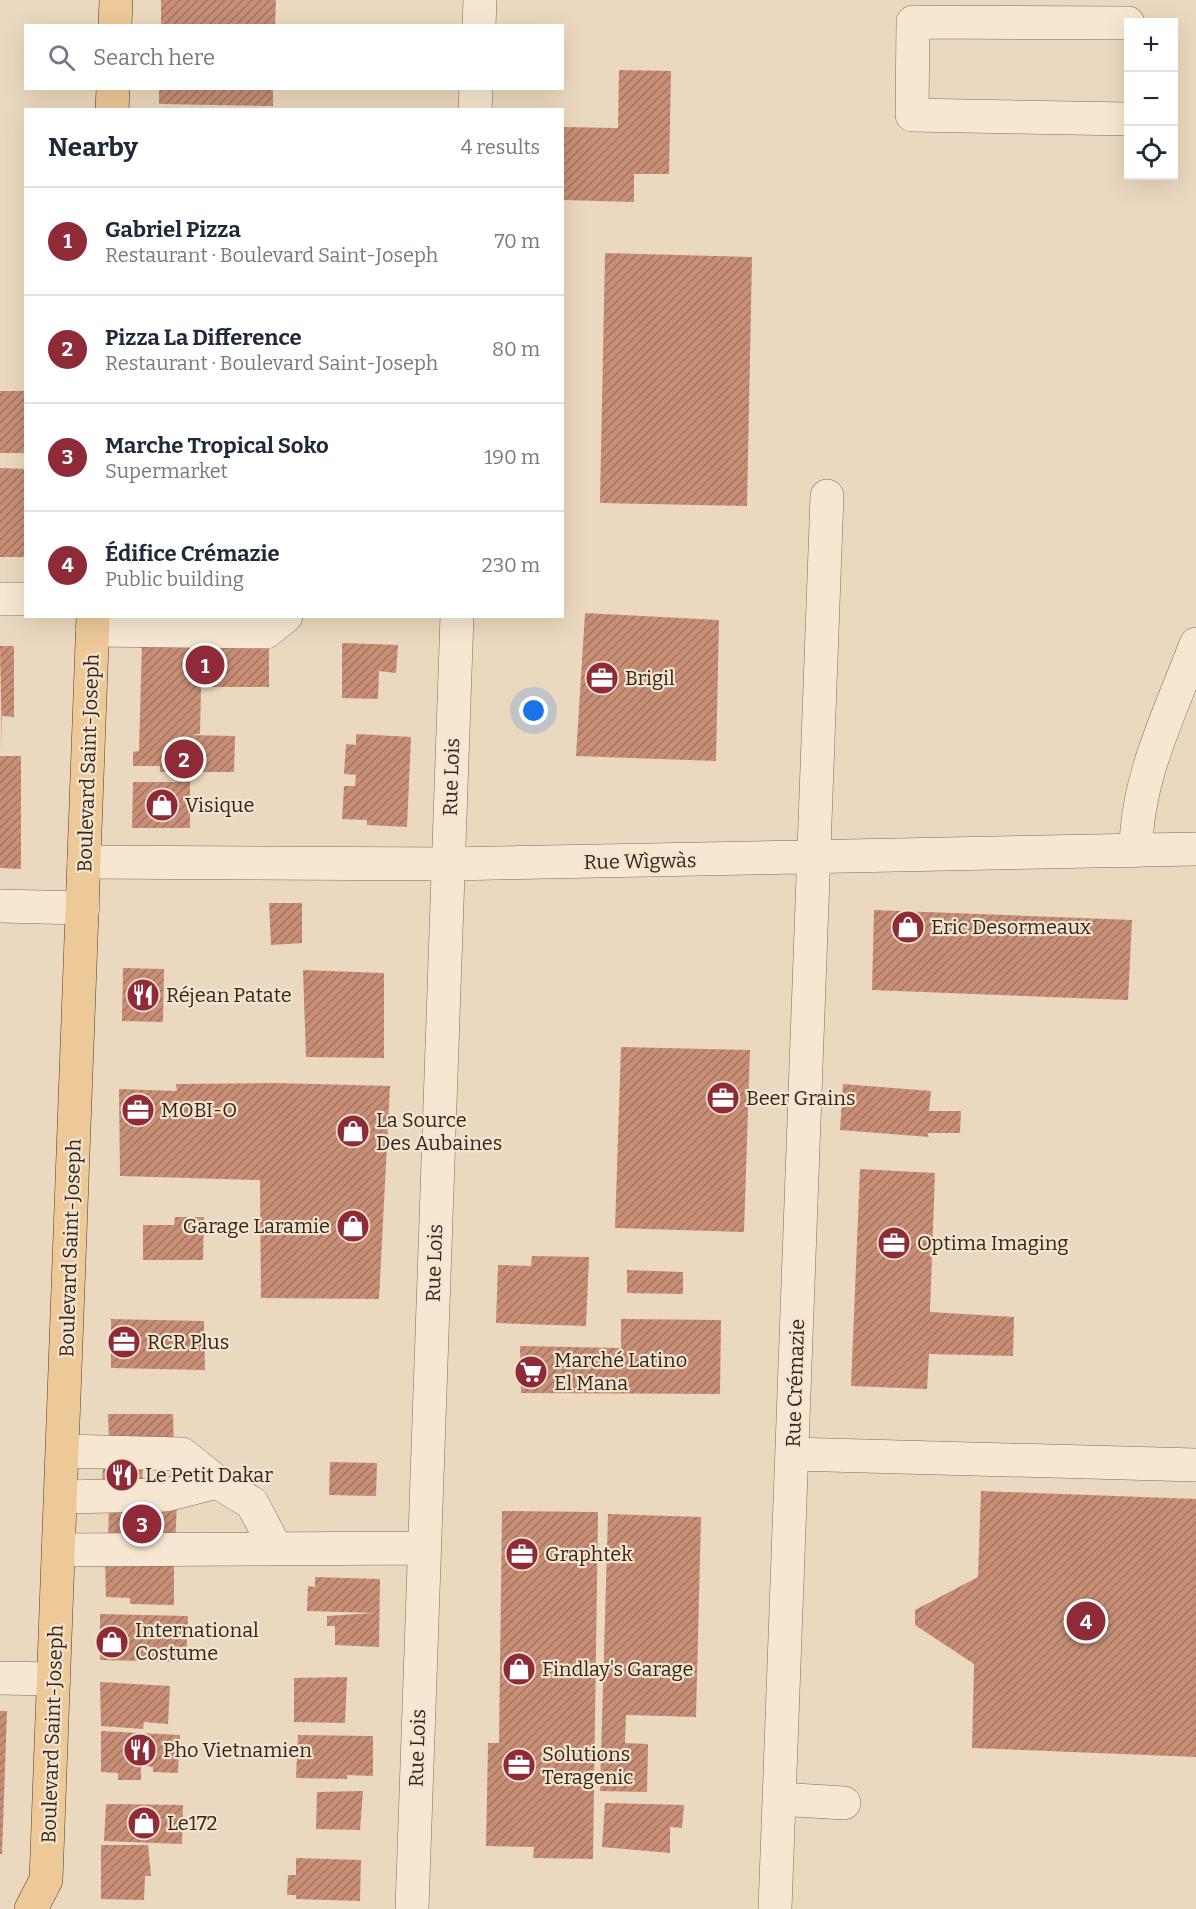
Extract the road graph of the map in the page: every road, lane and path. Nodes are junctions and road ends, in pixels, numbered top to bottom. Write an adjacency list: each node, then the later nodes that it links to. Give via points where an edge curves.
1 (116, 0): 6 (main road)
2 (480, 0): 7 (street)
3 (1136, 0): 4 (street)
4 (1136, 18)
5 (1124, 23): 12 (street, via 913,22 912,115)
6 (116, 24)
7 (479, 24)
8 (113, 90): 10 (main road)
9 (476, 90): 11 (street)
10 (112, 108)
11 (476, 108)
12 (1124, 119)
13 (826, 496): 22 (street, Rue Crémazie)
14 (24, 599): 15 (street)
15 (0, 600)
16 (284, 618): 18 (street, via 266,632)
17 (457, 618): 24 (street, Rue Lois)
18 (93, 623): 23 (main road, Boulevard Saint-Joseph)
19 (1196, 645): 21 (street, via 1158,738 1142,796)
20 (1196, 849): 21 (street, Rue Wìgwàs)
21 (1136, 851): 22 (street, Rue Wìgwàs)
22 (814, 857): 24 (street, Rue Wìgwàs); 28 (street, Rue Crémazie)
23 (84, 862): 24 (street, Rue Wìgwàs); 26 (main road, Boulevard Saint-Joseph)
24 (448, 864): 32 (street, Rue Lois)
25 (0, 906): 26 (street)
26 (83, 908): 27 (main road, Boulevard Saint-Joseph)
27 (63, 1451): 30 (street, via 182,1454); 31 (main road, Boulevard Saint-Joseph)
28 (792, 1454): 29 (street); 37 (street, Rue Crémazie)
29 (1196, 1465)
30 (217, 1482): 31 (street, via 166,1495); 33 (street, via 252,1503)
31 (61, 1497): 34 (main road, Boulevard Saint-Joseph)
32 (424, 1548): 33 (street); 42 (street, Rue Lois)
33 (276, 1549): 34 (street)
34 (59, 1550): 36 (main road, Boulevard Saint-Joseph)
35 (0, 1678): 36 (street)
36 (54, 1679): 39 (main road, Boulevard Saint-Joseph)
37 (779, 1799): 38 (street); 43 (street, Rue Crémazie)
38 (844, 1803)
39 (46, 1880): 40 (main road, Boulevard Saint-Joseph); 41 (main road, Boulevard Saint-Joseph)
40 (31, 1909)
41 (60, 1909)
42 (412, 1909)
43 (775, 1909)

